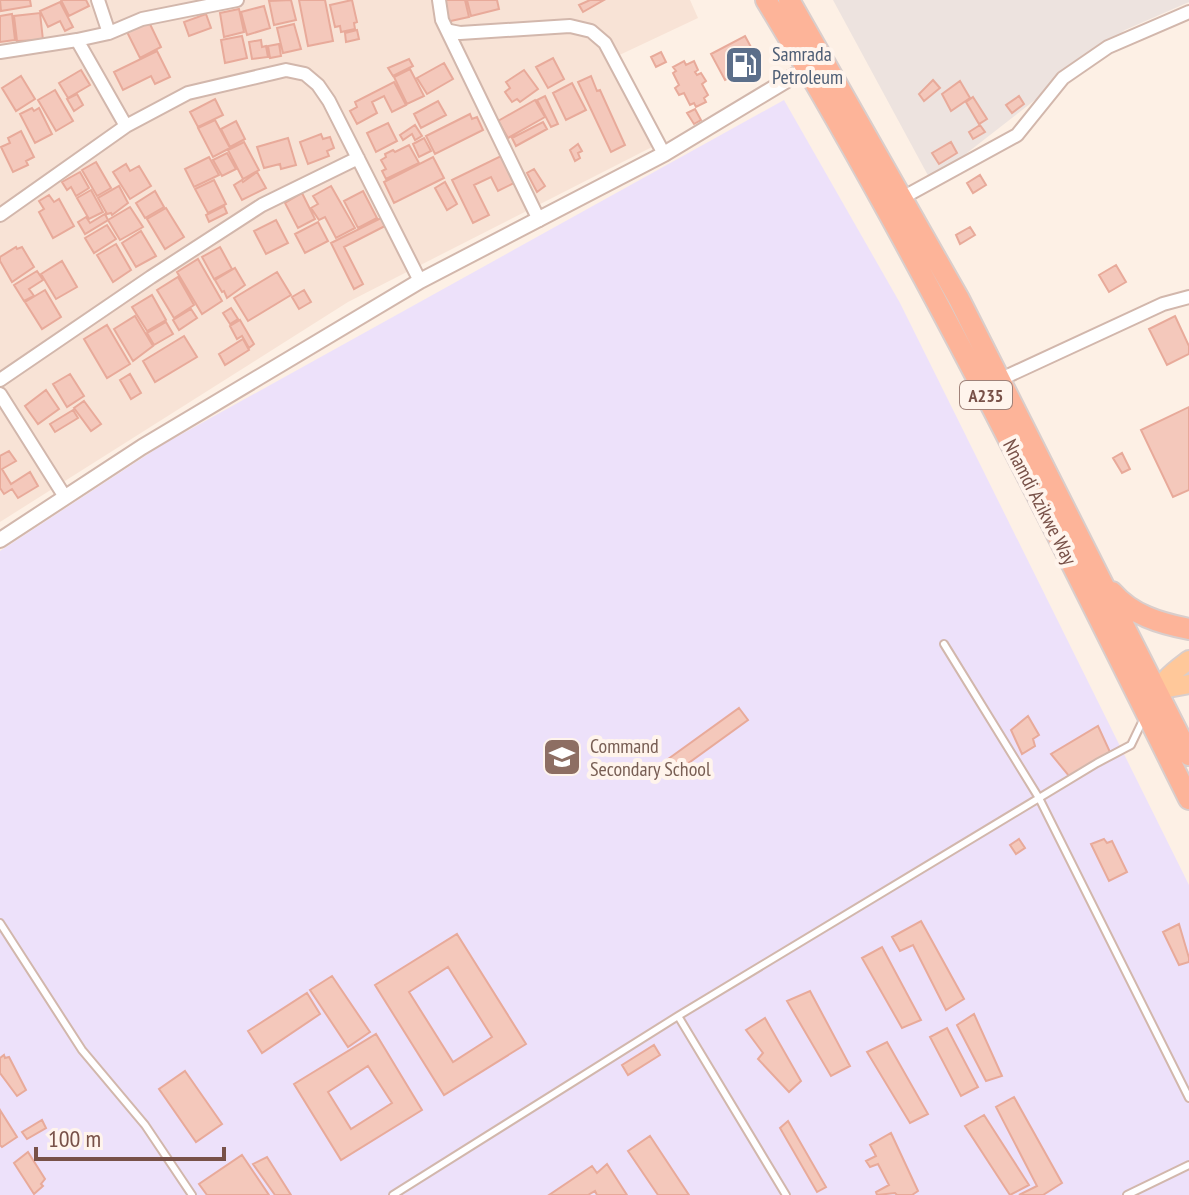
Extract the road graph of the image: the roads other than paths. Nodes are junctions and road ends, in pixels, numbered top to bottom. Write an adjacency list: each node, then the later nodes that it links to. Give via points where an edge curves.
1 (98, 0): 8 (street)
2 (237, 0): 8 (street, via 142,19)
3 (439, 0): 7 (street)
4 (766, 0): 11 (highway, Nnamdi Azikwe Way / A235)
5 (789, 0): 15 (highway, Nnamdi Azikwe Way / A235)
6 (1189, 12): 15 (street, via 1108,47 1063,78 1017,135)
7 (450, 31): 13 (street, via 570,26 591,31 605,43); 17 (street)
8 (109, 33): 9 (street)
9 (77, 40): 10 (street); 12 (street)
10 (0, 52)
11 (807, 68): 13 (street); 29 (highway, Nnamdi Azikwe Way / A235, via 954,330)
12 (126, 126): 14 (street, via 188,93 286,70 305,74 318,85); 16 (street)
13 (664, 154): 17 (street)
14 (358, 158): 18 (street); 21 (street, via 262,205)
15 (902, 198): 20 (highway, Nnamdi Azikwe Way / A235)
16 (0, 215)
17 (539, 220): 18 (street)
18 (420, 281): 23 (street)
19 (1189, 297): 20 (street)
20 (1001, 379): 25 (highway, Nnamdi Azikwe Way / A235)
21 (0, 380)
22 (0, 394): 23 (street)
23 (65, 497): 24 (street)
24 (0, 540)
25 (1094, 567): 26 (highway, via 1134,611); 31 (highway, Nnamdi Azikwe Way / A235)
26 (1189, 629)
27 (944, 644): 35 (lane)
28 (1189, 660): 31 (main road)
29 (1122, 665): 31 (main road); 32 (highway, Nnamdi Azikwe Way / A235)
30 (1189, 684): 31 (main road)
31 (1157, 690): 33 (highway, Nnamdi Azikwe Way / A235); 34 (main road, via 1157,724)
32 (1146, 713): 34 (highway, Nnamdi Azikwe Way / A235); 35 (lane, via 1131,745)
33 (1189, 755)
34 (1168, 757): 36 (highway, Nnamdi Azikwe Way / A235)
35 (1039, 798): 38 (lane); 39 (lane)
36 (1189, 799)
37 (0, 923): 41 (lane, via 82,1050 145,1125)
38 (678, 1016): 42 (lane); 43 (lane)
39 (1189, 1098)
40 (1189, 1165): 44 (lane)
41 (192, 1195)
42 (393, 1195)
43 (786, 1195)
44 (1127, 1195)

